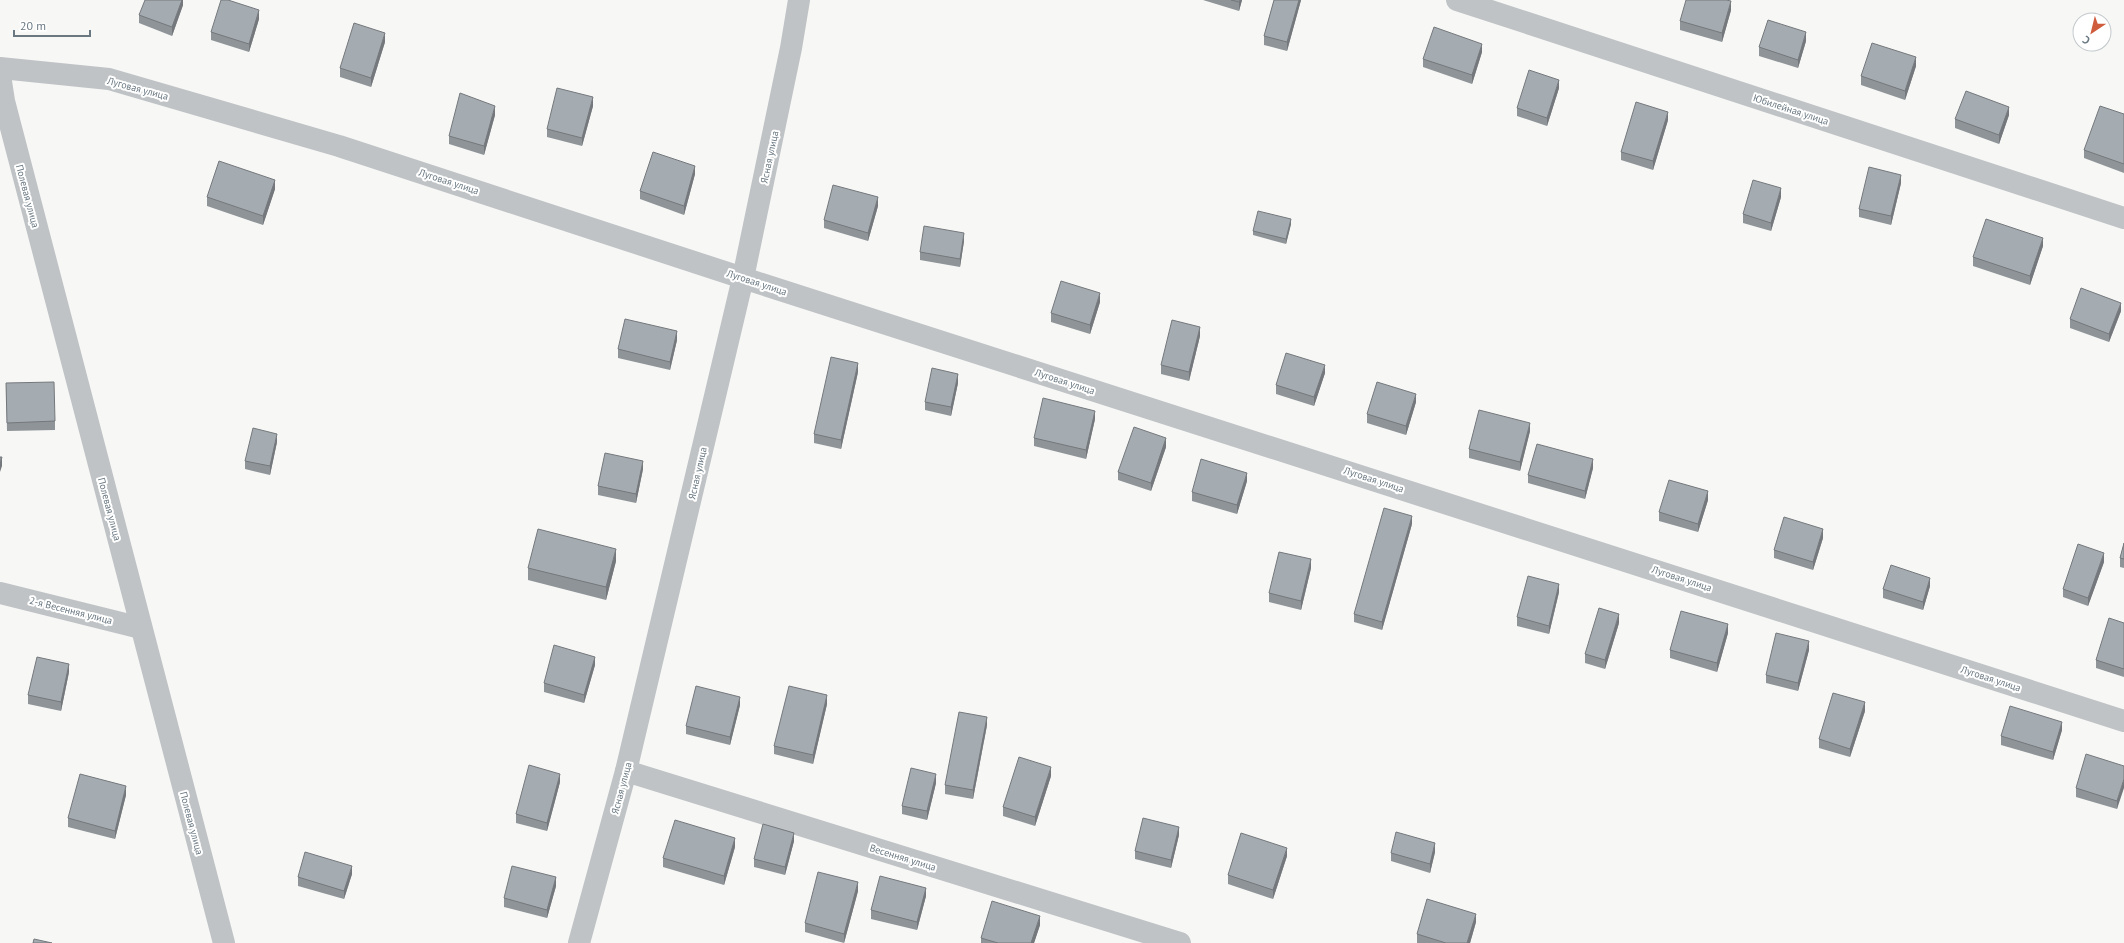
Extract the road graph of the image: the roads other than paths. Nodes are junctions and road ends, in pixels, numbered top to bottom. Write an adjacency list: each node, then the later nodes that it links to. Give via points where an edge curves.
1 (799, 0): 7 (street, Ясная улица, via 792,48)
2 (1458, 0): 6 (street, Юбилейная улица)
3 (0, 68): 7 (street, Луговая улица, via 109,79 339,146)
4 (0, 75): 5 (street, Полевая улица)
5 (2, 102): 9 (street, Полевая улица)
6 (2124, 218)
7 (743, 278): 10 (street, Луговая улица); 11 (street, Ясная улица)
8 (0, 593): 9 (street, 2-я Весенняя улица)
9 (141, 628): 12 (street, Полевая улица)
10 (2124, 721)
11 (626, 771): 13 (street, Ясная улица); 14 (street, Весенняя улица)
12 (224, 943)
13 (579, 943)
14 (1180, 943)

